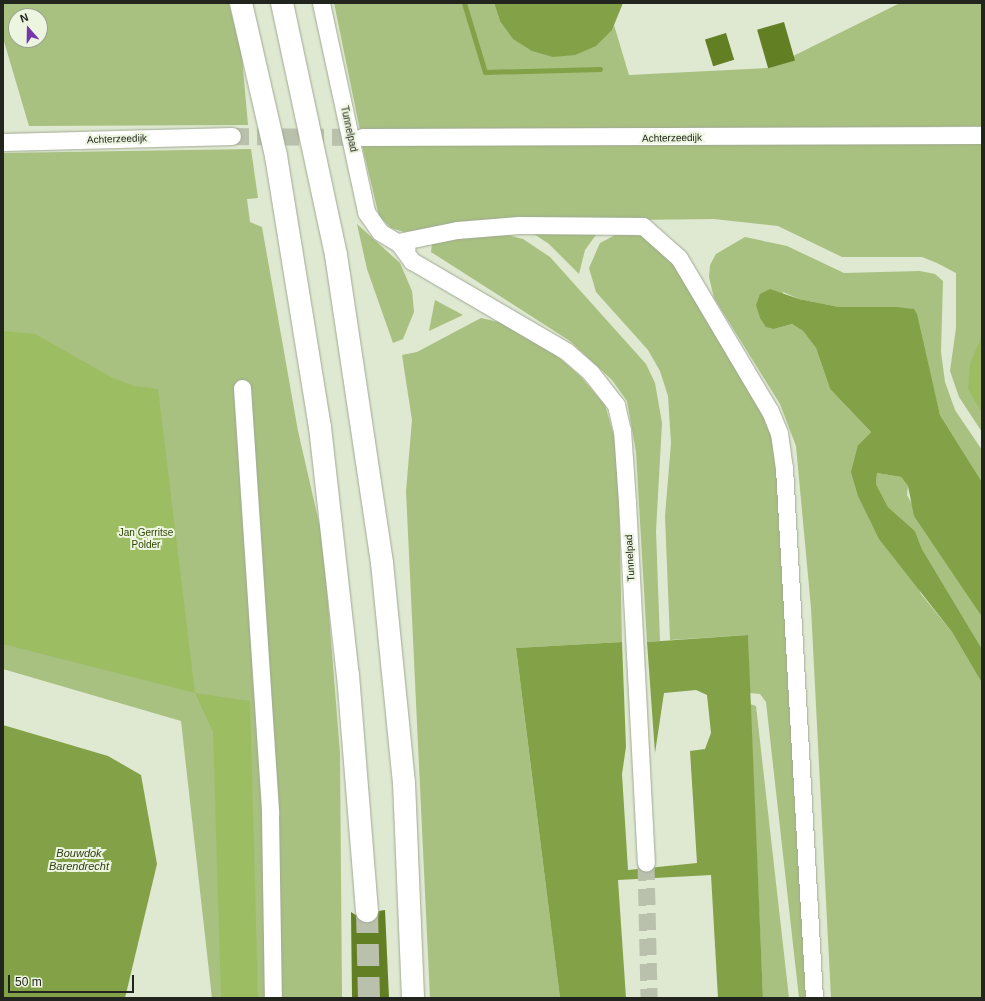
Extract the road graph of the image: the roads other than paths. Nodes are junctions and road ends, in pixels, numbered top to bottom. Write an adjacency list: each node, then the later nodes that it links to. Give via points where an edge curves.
1 (241, 3): 11 (highway, via 276,156 320,427 348,668)
2 (282, 3): 13 (highway, via 338,262 382,563 404,782)
3 (321, 3): 8 (street, Tunnelpad, via 366,212 380,232)
4 (982, 135): 6 (street, Achterzeedijk)
5 (232, 136): 7 (street, Achterzeedijk)
6 (362, 137)
7 (3, 142)
8 (398, 242): 10 (street, Tunnelpad, via 412,261 500,311 578,360 610,396 620,417); 14 (street, via 488,228 643,226 679,258 770,411 779,433)
9 (242, 388): 12 (street, via 270,814)
10 (646, 863)
11 (367, 911)
12 (273, 998)
13 (413, 998)
14 (814, 998)

